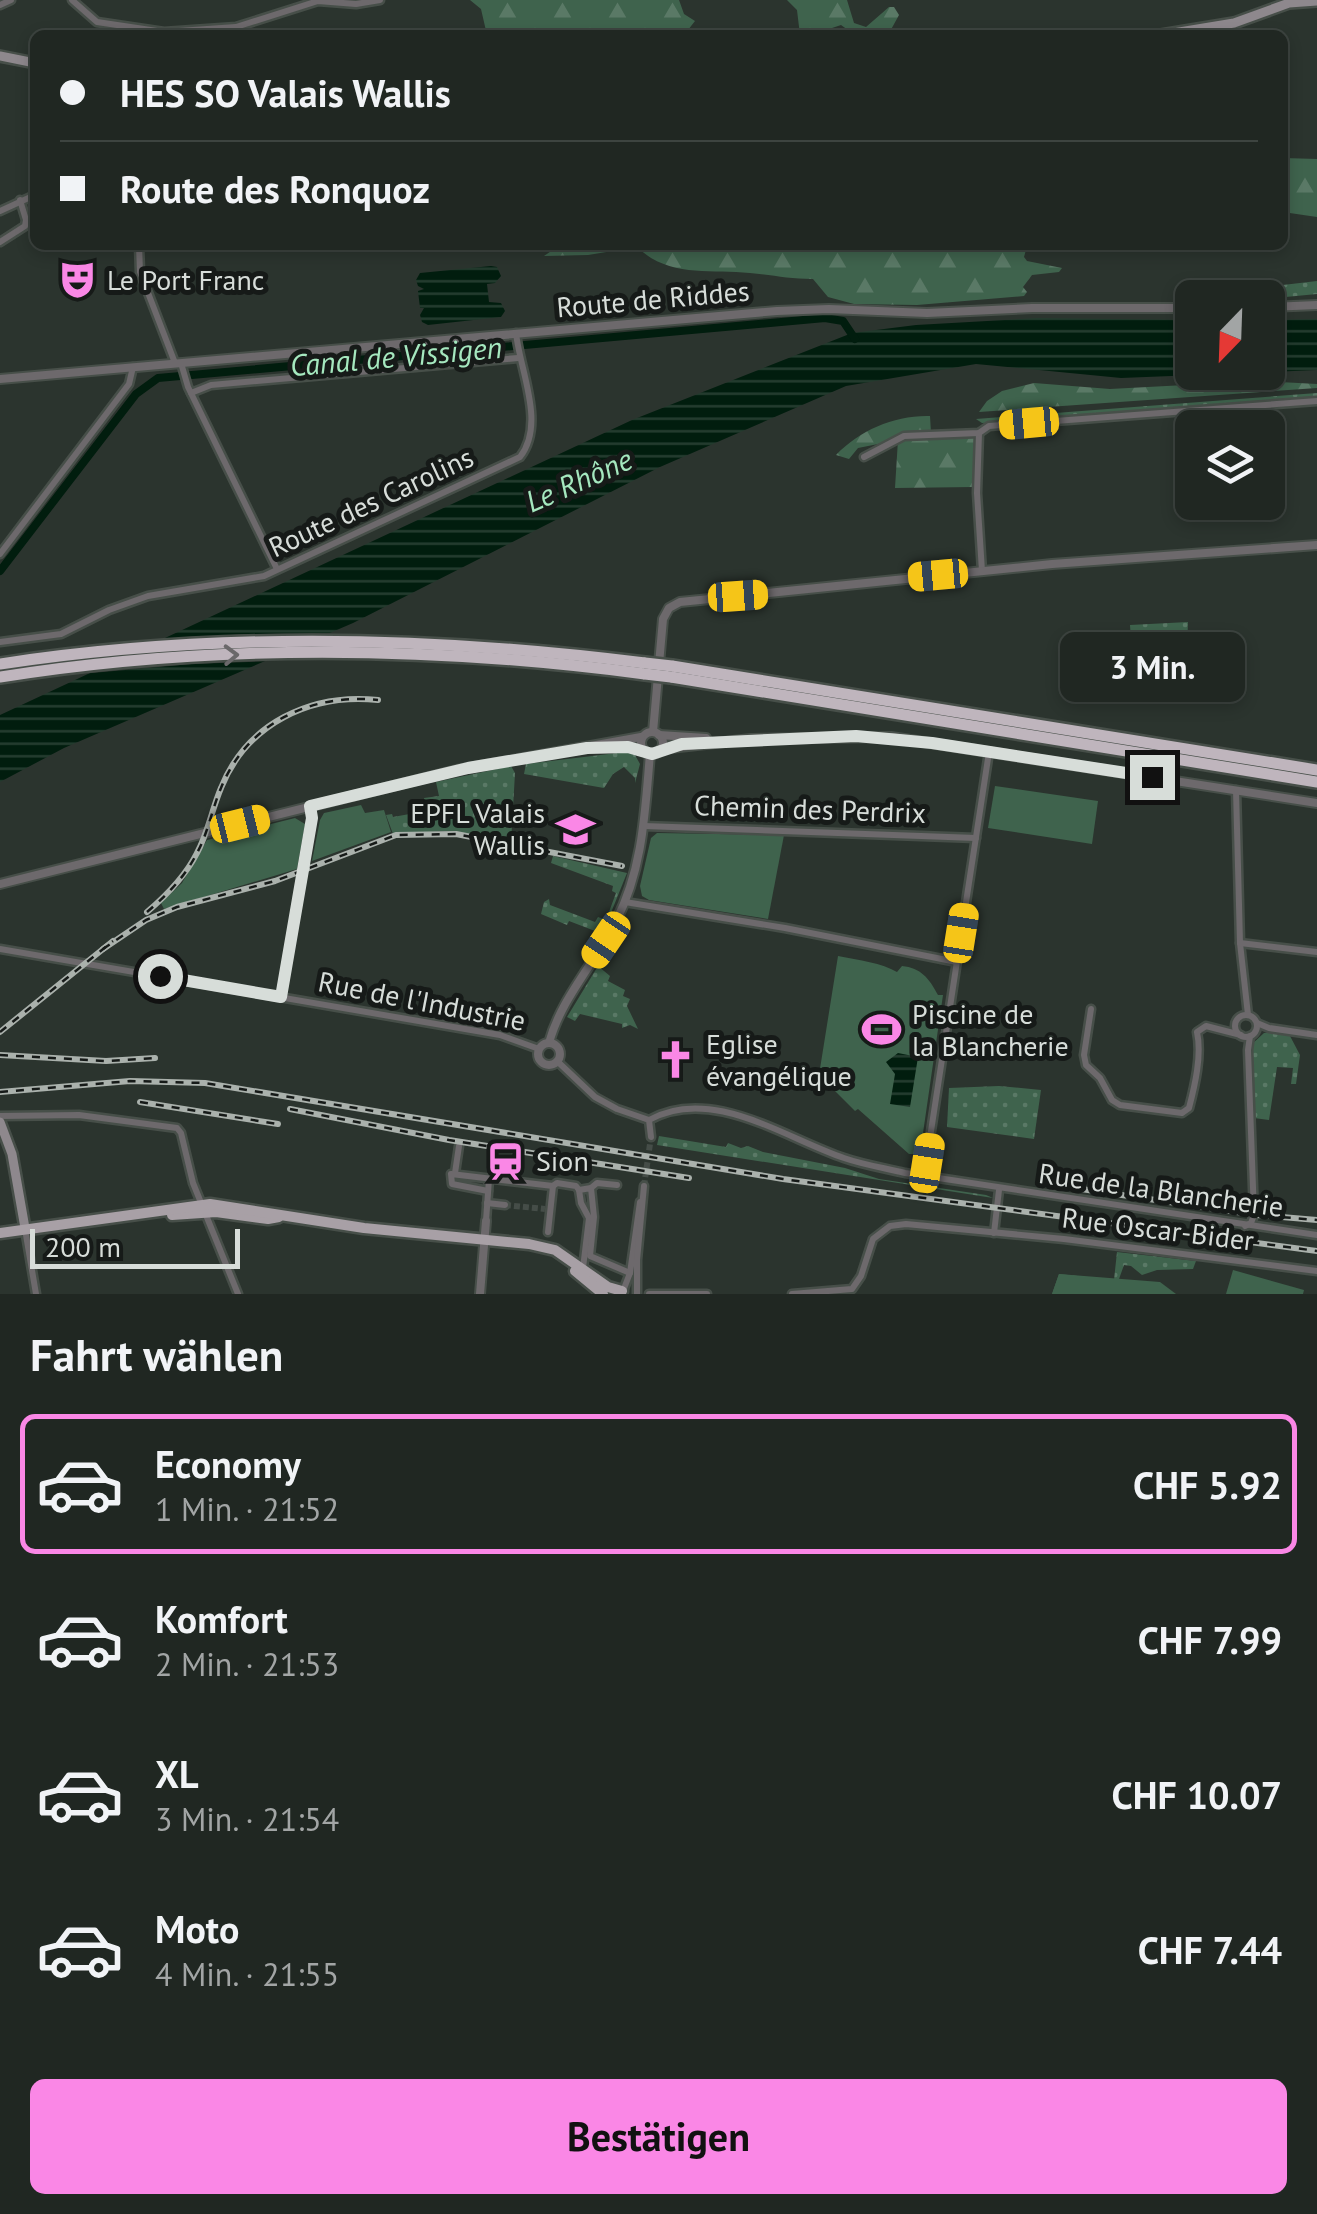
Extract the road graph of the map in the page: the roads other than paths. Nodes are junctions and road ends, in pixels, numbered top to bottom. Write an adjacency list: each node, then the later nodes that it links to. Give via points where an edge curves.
1 (11, 0): 5 (street)
2 (72, 0): 6 (street, via 97,22)
3 (380, 0): 7 (street, via 318,1 236,27)
4 (1317, 1): 8 (main road)
5 (0, 6)
6 (146, 30)
7 (189, 30)
8 (1192, 30)
9 (0, 56): 10 (main road)
10 (30, 62)
11 (30, 197): 12 (street)
12 (20, 200): 13 (street); 14 (street, via 25,226)
13 (0, 211)
14 (0, 242)
15 (139, 250): 21 (street, via 140,272)
16 (1317, 306): 17 (street)
17 (1285, 307)
18 (1175, 308): 19 (street, Route de Riddes, via 802,309)
19 (516, 333): 20 (street, Route des Carolins); 21 (street, Route de Riddes)
20 (518, 358): 24 (street, via 211,384); 30 (street, Route des Carolins, via 532,422 520,457)
21 (180, 365): 22 (street, Route de Riddes); 24 (street)
22 (133, 367): 23 (street, Route de Riddes); 29 (street, via 129,384)
23 (0, 379)
24 (191, 393): 30 (street)
25 (1317, 401): 26 (street, via 989,426)
26 (979, 433): 27 (street, via 904,436); 31 (street)
27 (864, 458)
28 (1317, 544): 31 (street)
29 (0, 554)
30 (277, 569): 32 (street, Route des Carolins, via 148,596 61,634)
31 (982, 571): 37 (street, via 673,605 662,625)
32 (0, 642)
33 (0, 664): 34 (highway, via 212,642 396,641 521,649)
34 (645, 668): 35 (highway, bridge); 36 (highway, one-way to 34, via 202,656 386,653)
35 (672, 672): 44 (highway); 45 (highway)
36 (0, 678)
37 (656, 733): 38 (street); 39 (street); 41 (street)
38 (642, 738): 40 (street); 42 (street)
39 (750, 739): 41 (street); 43 (street, via 865,736)
40 (590, 748): 42 (street); 48 (street, via 468,768)
41 (661, 749): 42 (street)
42 (647, 752): 49 (street)
43 (989, 752): 46 (street); 50 (street)
44 (1317, 768)
45 (1317, 784)
46 (1236, 790): 47 (street); 53 (street)
47 (1317, 803)
48 (310, 806): 51 (street); 57 (street)
49 (644, 826): 50 (street, Chemin des Perdrix); 52 (street)
50 (976, 838): 56 (street)
51 (0, 884)
52 (626, 902): 56 (street); 66 (street)
53 (1240, 942): 55 (street); 59 (street)
54 (0, 949): 57 (street, Rue de l'Industrie)
55 (1317, 952)
56 (957, 962): 74 (street)
57 (281, 997): 67 (street, Rue de l'Industrie, via 500,1035)
58 (1090, 1009): 63 (street, via 1086,1065 1120,1105 1164,1112 1189,1108 1197,1032)
59 (1245, 1016): 60 (street); 61 (street)
60 (1257, 1022): 62 (street); 65 (street)
61 (1236, 1027): 63 (street); 65 (street)
62 (1269, 1028): 64 (street); 65 (street)
63 (1218, 1029): 65 (street)
64 (1317, 1034)
65 (1248, 1035): 86 (street, via 1254,1215)
66 (548, 1043): 67 (street); 68 (street, via 558,1048)
67 (539, 1049): 68 (street, via 542,1062)
68 (557, 1061): 69 (street, via 600,1100)
69 (647, 1118): 71 (street); 74 (street, Rue de la Blancherie, via 724,1110 843,1158)
70 (0, 1120): 84 (street, via 93,1116 181,1132); 87 (main road)
71 (651, 1137)
72 (459, 1146): 73 (street)
73 (450, 1176): 75 (street); 81 (street, via 452,1184)
74 (924, 1177): 80 (street, Rue de la Blancherie)
75 (489, 1178): 77 (street); 81 (street)
76 (617, 1185): 78 (street)
77 (553, 1186): 79 (street); 88 (street)
78 (591, 1188): 79 (street); 94 (street)
79 (579, 1190): 95 (street, via 589,1218)
80 (1000, 1190): 86 (street, Rue de la Blancherie); 90 (street, Rue de la Blancherie)
81 (488, 1191): 82 (street)
82 (488, 1202): 83 (street); 85 (street)
83 (505, 1205)
84 (204, 1208): 87 (main road); 92 (main road); 101 (street)
85 (486, 1220): 92 (street)
86 (1244, 1226): 91 (street, Rue de la Blancherie)
87 (25, 1228): 89 (main road); 100 (street)
88 (548, 1232)
89 (0, 1233)
90 (994, 1233): 96 (street, Rue Oscar-Bider); 99 (street, Rue Oscar-Bider, via 893,1225 873,1239 855,1287)
91 (1317, 1236)
92 (485, 1238): 93 (main road); 102 (street)
93 (541, 1248): 95 (main road); 103 (main road)
94 (591, 1257): 95 (street); 97 (street)
95 (583, 1266): 98 (main road)
96 (1317, 1271)
97 (630, 1273): 98 (street); 98 (street, via 644,1186)
98 (627, 1293)
99 (811, 1293): 106 (street)
100 (36, 1294)
101 (238, 1294)
102 (480, 1294)
103 (602, 1294)
104 (649, 1294): 105 (street)
105 (707, 1294)
106 (792, 1294)

